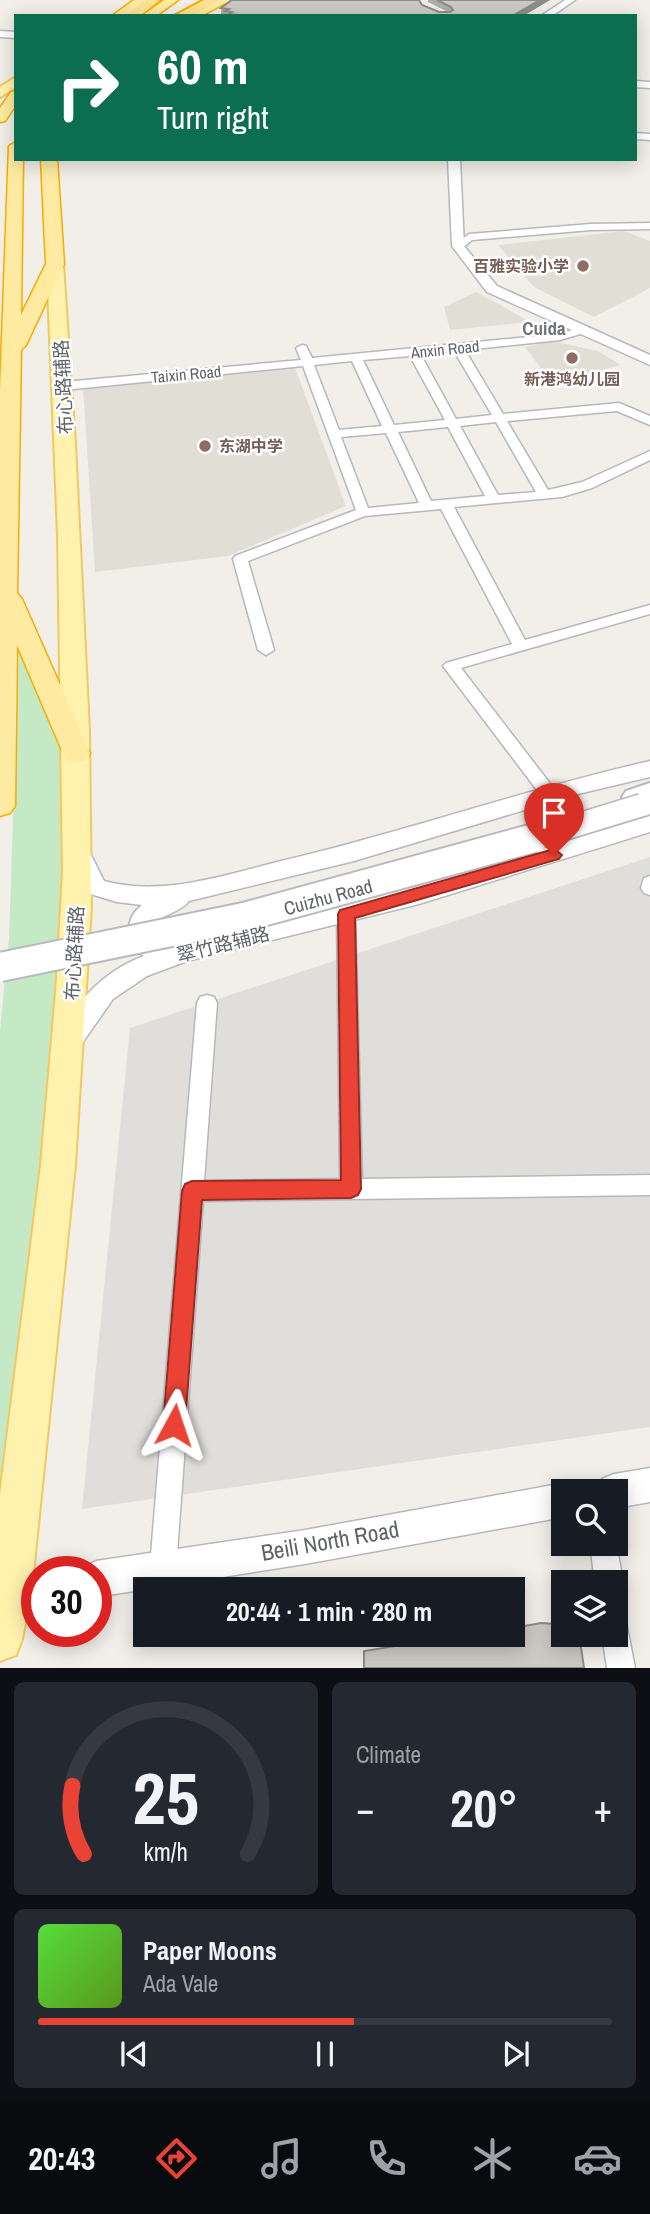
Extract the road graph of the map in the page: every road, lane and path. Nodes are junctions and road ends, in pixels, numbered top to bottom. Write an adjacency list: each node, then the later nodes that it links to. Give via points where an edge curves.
1 (142, 0): 9 (highway)
2 (154, 0): 10 (highway)
3 (172, 0): 11 (highway)
4 (189, 0): 12 (highway)
5 (203, 0): 13 (highway)
6 (214, 0): 14 (highway)
7 (225, 0): 15 (highway)
8 (571, 0): 16 (street)
9 (121, 14)
10 (134, 14)
11 (151, 14)
12 (169, 14)
13 (182, 14)
14 (183, 14)
15 (195, 14)
16 (547, 14)
17 (14, 99): 19 (highway)
18 (14, 108): 20 (highway)
19 (0, 118)
20 (0, 126)
21 (16, 161): 25 (highway)
22 (25, 161): 25 (highway)
23 (49, 161): 28 (highway)
24 (454, 161): 27 (street)
25 (15, 181): 33 (highway)
26 (650, 226): 27 (street, via 469,237)
27 (458, 246): 29 (street, via 492,289)
28 (55, 264): 33 (highway); 37 (main road, 布心路辅路)
29 (583, 330): 31 (street, Anxin Road, via 549,339); 35 (street)
30 (302, 348): 36 (street)
31 (458, 348): 32 (street, Anxin Road); 38 (street)
32 (414, 352): 34 (street, Anxin Road); 40 (street)
33 (11, 355): 49 (highway)
34 (356, 358): 36 (street, Anxin Road); 41 (street)
35 (650, 361)
36 (307, 363): 37 (street, Taixin Road); 42 (street)
37 (64, 386): 53 (main road, 布心路辅路)
38 (499, 418): 39 (street, via 619,407); 40 (street); 44 (street)
39 (650, 421)
40 (452, 422): 41 (street); 45 (street)
41 (390, 428): 42 (street); 47 (street)
42 (334, 434): 48 (street)
43 (650, 455): 44 (street, via 587,485)
44 (544, 496): 45 (street)
45 (494, 500): 46 (street)
46 (446, 505): 47 (street); 51 (street)
47 (427, 506): 48 (street)
48 (363, 512): 52 (street, via 240,559)
49 (6, 588): 53 (highway); 57 (highway)
50 (650, 609): 51 (street)
51 (520, 645): 55 (street, via 451,666)
52 (266, 650)
53 (76, 753): 58 (main road, 布心路辅路)
54 (650, 769): 55 (street)
55 (549, 794): 59 (street, via 363,851)
56 (645, 804): 60 (street, 翠竹路辅路, via 456,884); 62 (main road, Cuizhu Road, bridge, via 215,914); 63 (main road, Cuizhu Road, bridge, via 308,902 160,937)
57 (0, 806)
58 (78, 850): 59 (street, via 95,887 116,895); 65 (main road, 布心路辅路)
59 (200, 889): 61 (street, via 154,909 139,923 140,937 149,948 164,954)
60 (346, 914): 61 (street, 翠竹路辅路); 67 (street)
61 (184, 952): 65 (street, 翠竹路辅路, via 129,972 108,987)
62 (0, 954)
63 (0, 967)
64 (206, 1003): 68 (street)
65 (69, 1041): 72 (main road, 布心路辅路)
66 (650, 1185): 67 (street)
67 (351, 1189): 68 (street)
68 (192, 1191): 73 (street)
69 (650, 1485): 70 (street)
70 (628, 1489)
71 (551, 1502): 73 (street, Beili North Road, via 305,1547)
72 (26, 1556)
73 (163, 1567): 74 (street, Beili North Road)
74 (112, 1575)
75 (21, 1595): 76 (main road, 布心路辅路)
76 (0, 1639)
77 (618, 1647): 78 (street)
78 (621, 1668)

